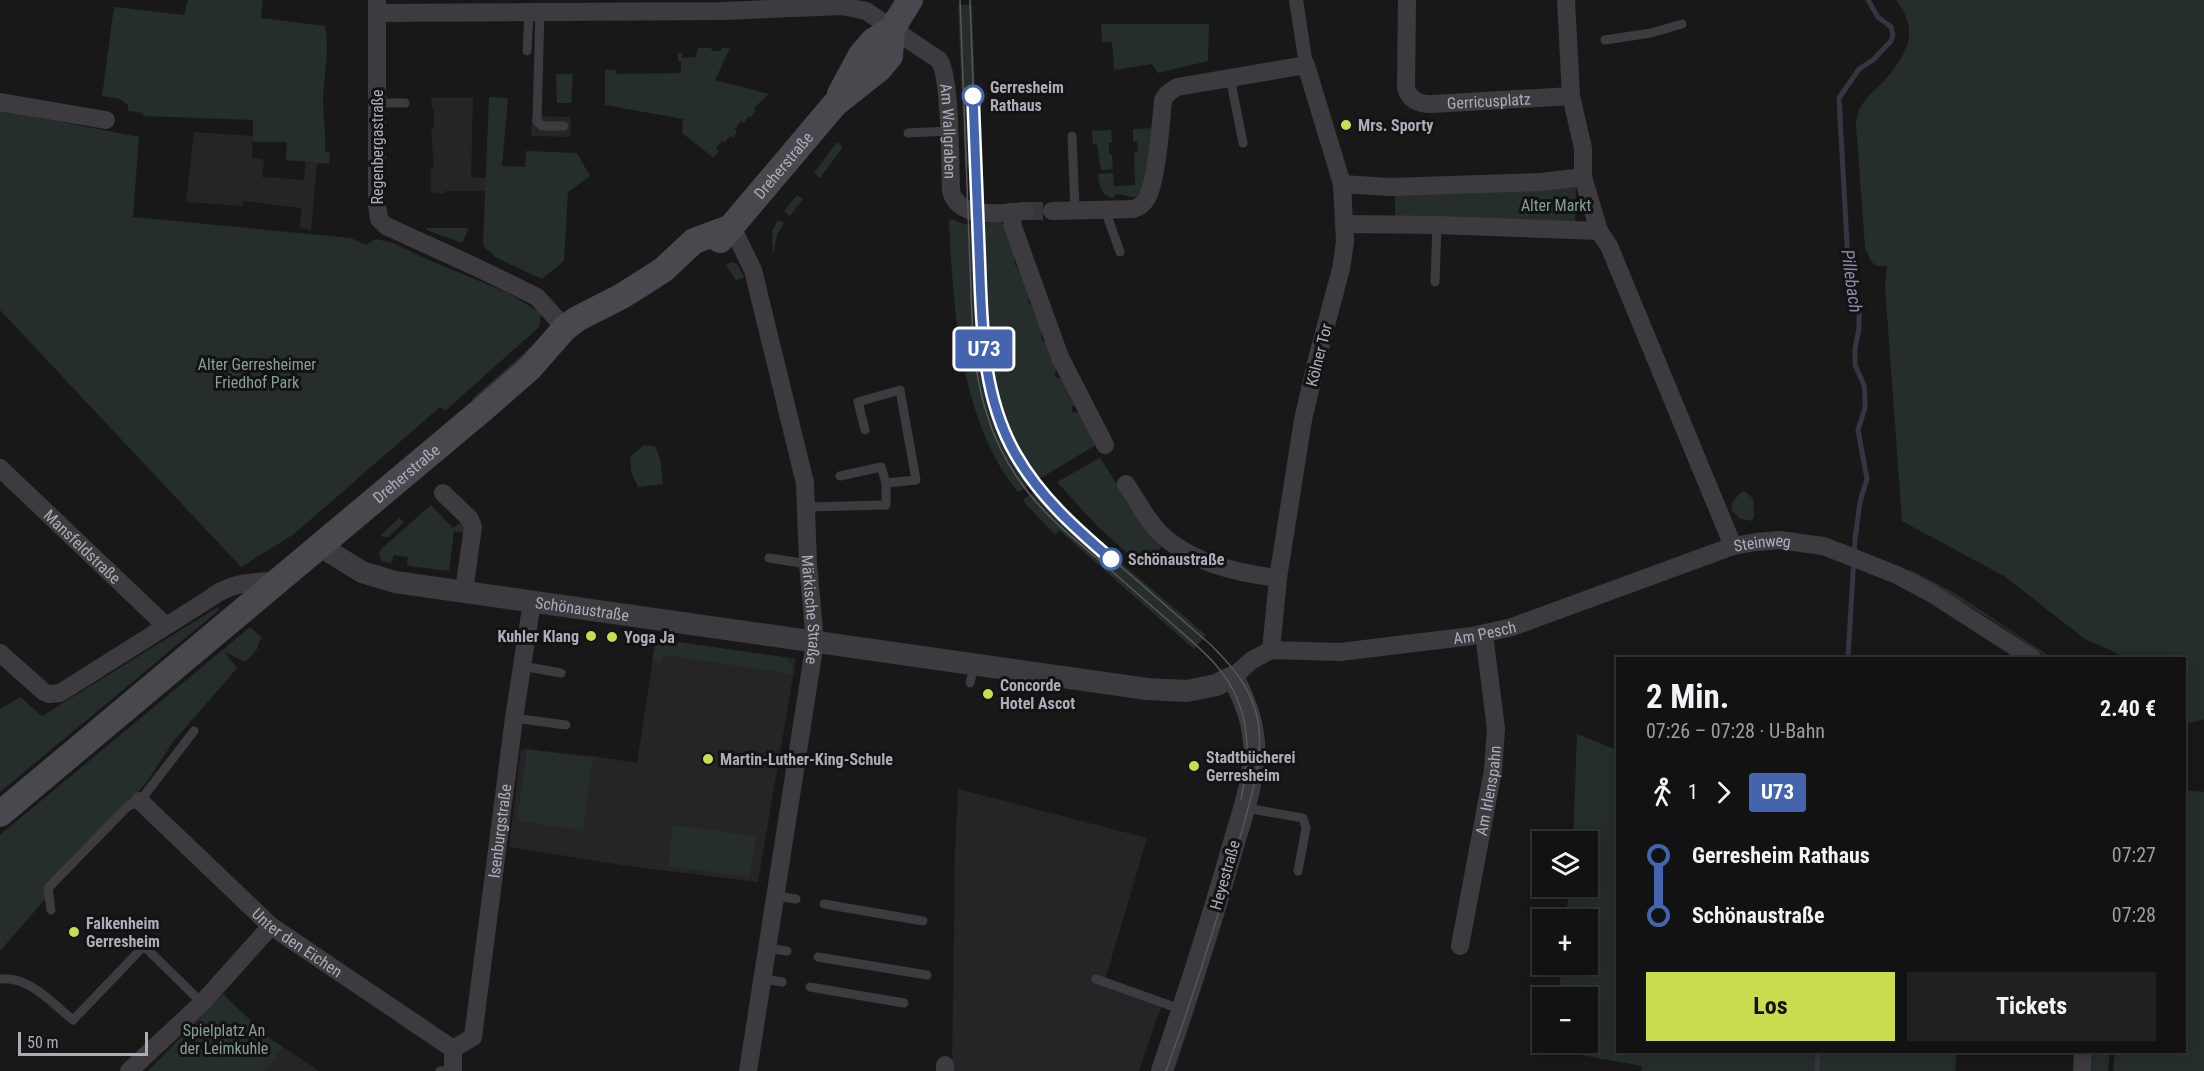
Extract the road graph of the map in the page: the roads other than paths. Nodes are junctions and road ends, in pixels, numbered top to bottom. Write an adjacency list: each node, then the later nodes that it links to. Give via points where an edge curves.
1 (910, 0): 8 (main road, Dreherstraße)
2 (1296, 0): 11 (street, Kölner Tor)
3 (1407, 0): 13 (street, Gerricusplatz, via 1406,83 1411,98 1432,104)
4 (1566, 0): 13 (street, via 1575,41)
5 (377, 6): 6 (street, Am Wallgraben); 15 (street, Regenbergastraße)
6 (534, 12): 8 (street, Am Wallgraben, via 842,6 866,11); 10 (lane); 18 (lane, via 537,121 542,126)
7 (1682, 24): 9 (lane)
8 (892, 29): 19 (street, Am Wallgraben, via 943,65); 30 (main road, Dreherstraße, via 873,41 861,55 835,104)
9 (1605, 40)
10 (527, 51)
11 (1306, 65): 12 (street); 24 (street, Kölner Tor)
12 (1230, 77): 22 (lane); 26 (street, via 1177,87 1167,94 1146,201 1133,210)
13 (1571, 96): 23 (street, via 1583,148)
14 (0, 102): 17 (street)
15 (377, 103): 16 (lane); 35 (street, Regenbergastraße, via 378,212 383,224 537,297)
16 (405, 104)
17 (106, 120)
18 (564, 126)
19 (949, 131): 20 (lane); 38 (street, Am Wallgraben, via 951,191 957,202 977,212 1018,212 1014,227 1060,357)
20 (908, 133)
21 (1072, 136): 25 (lane)
22 (1243, 143)
23 (1583, 177): 24 (street, via 1390,187); 31 (street)
24 (1342, 184): 28 (street, Kölner Tor)
25 (1075, 210): 26 (street); 27 (street)
26 (1105, 210): 32 (lane)
27 (1052, 211)
28 (1345, 224): 29 (street); 49 (street, Kölner Tor, via 1341,269 1303,420)
29 (1437, 225): 31 (street); 33 (lane)
30 (732, 227): 34 (main road, Dreherstraße, via 694,241 663,270); 44 (street, Märkische Straße, via 753,270 805,483)
31 (1599, 231): 46 (street, Steinweg, via 1609,246)
32 (1120, 252)
33 (1435, 282)
34 (622, 296): 35 (main road, Dreherstraße); 36 (main road, Dreherstraße, via 584,332)
35 (565, 328): 36 (main road, Dreherstraße)
36 (530, 368): 45 (main road, Dreherstraße)
37 (865, 430): 41 (lane, via 858,402 900,390 916,480)
38 (1105, 445)
39 (0, 468): 55 (street, Mansfeldstraße)
40 (840, 476): 41 (lane, via 881,467)
41 (886, 483): 44 (lane, via 886,505)
42 (1126, 484): 49 (street, via 1160,533 1179,548 1199,560)
43 (443, 493): 51 (street, via 470,519 473,527)
44 (807, 507): 48 (street, Märkische Straße)
45 (321, 546): 50 (main road, Dreherstraße); 51 (street, Schönaustraße, via 375,577)
46 (1733, 546): 56 (street, Am Pesch, via 1567,609); 60 (street, Steinweg, via 1779,540 1823,546 1931,593)
47 (770, 558): 48 (lane)
48 (808, 564): 57 (street, Märkische Straße)
49 (1278, 578): 58 (street, Kölner Tor)
50 (280, 580): 52 (street, via 236,584); 54 (main road, Dreherstraße)
51 (464, 591): 53 (street, Schönaustraße)
52 (209, 599): 54 (street, via 238,598); 55 (street)
53 (532, 602): 57 (street, Schönaustraße); 61 (street, Isenburgstraße)
54 (248, 607): 69 (main road, Dreherstraße)
55 (166, 626): 59 (street, via 64,691 49,694)
56 (1484, 634): 58 (street, Am Pesch, via 1341,652); 77 (street, Am Irlenspahn, via 1496,729 1493,770)
57 (815, 642): 63 (street, Schönaustraße, via 972,674 1175,692); 71 (street, Märkische Straße)
58 (1271, 650): 63 (street, via 1252,660)
59 (0, 653)
60 (2030, 657)
61 (522, 666): 62 (lane); 64 (street, Isenburgstraße)
62 (561, 673)
63 (1233, 678): 68 (street, Heyestraße, via 1251,719 1254,743)
64 (514, 718): 65 (lane); 90 (street, Isenburgstraße, via 473,1037)
65 (566, 724)
66 (194, 731): 67 (lane)
67 (140, 801): 74 (lane, via 128,806 48,888); 76 (street, Unter den Eichen)
68 (1244, 807): 70 (lane, via 1303,818 1306,828); 89 (street, Heyestraße)
69 (0, 814)
70 (1298, 871)
71 (776, 896): 72 (lane); 78 (street, Märkische Straße)
72 (796, 899)
73 (824, 904): 75 (lane)
74 (51, 910)
75 (923, 921)
76 (271, 926): 87 (street); 90 (street, Unter den Eichen)
77 (1461, 946)
78 (767, 948): 79 (lane); 83 (street, Märkische Straße)
79 (787, 951)
80 (818, 957): 81 (lane)
81 (927, 975)
82 (0, 979): 87 (lane, via 25,982 73,1020 144,946)
83 (763, 979): 85 (lane); 95 (street, Märkische Straße)
84 (1096, 979): 89 (lane)
85 (782, 982)
86 (810, 987): 88 (lane)
87 (202, 1003): 92 (street)
88 (904, 1003)
89 (1183, 1010): 96 (street, Heyestraße)
90 (453, 1049): 94 (street)
91 (2083, 1053): 97 (street)
92 (129, 1071)
93 (440, 1071): 94 (lane)
94 (453, 1071)
95 (748, 1071)
96 (1162, 1071)
97 (2082, 1071)

